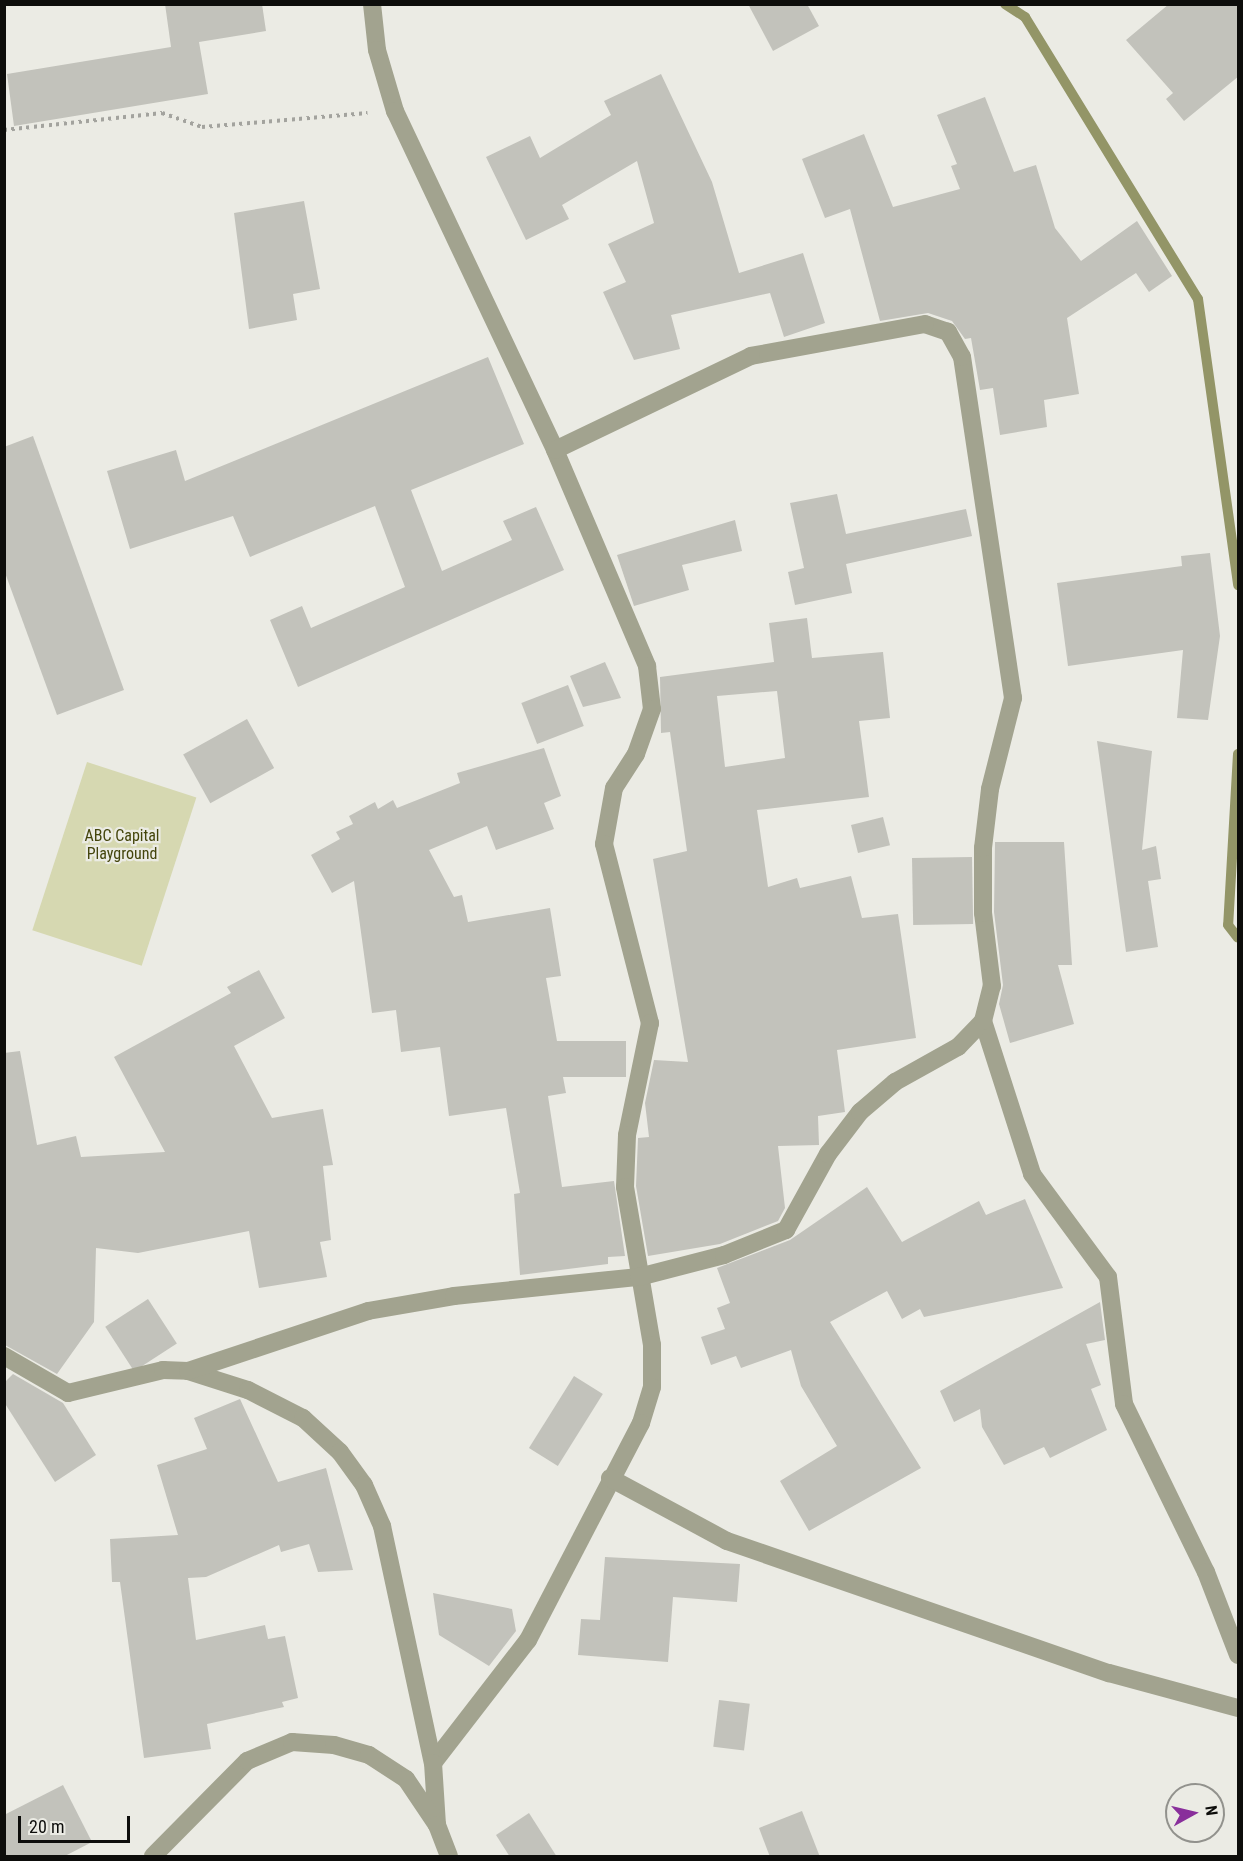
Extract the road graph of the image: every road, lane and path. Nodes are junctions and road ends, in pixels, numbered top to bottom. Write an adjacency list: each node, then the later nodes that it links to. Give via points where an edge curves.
1 (372, 4): 2 (street, via 377,50)
2 (394, 111): 3 (path, via 202,127 162,113); 4 (street)
3 (4, 130)
4 (555, 450): 5 (street, via 751,356 925,324 948,332 962,357 1013,698 990,789 983,848 983,913 992,986); 6 (street, via 647,666 652,708 636,754 614,788 604,844 650,1023 625,1162)
5 (983, 1021): 6 (street, via 958,1047 895,1082 860,1112 828,1154 786,1230 724,1255); 10 (street, via 1032,1174 1108,1277 1124,1404 1147,1461 1206,1572)
6 (639, 1277): 8 (street, via 454,1296 368,1311); 9 (street, via 652,1345 652,1387 641,1423)
7 (4, 1356): 8 (street, via 68,1393 163,1370)
8 (188, 1371): 12 (street, via 248,1390 303,1418 340,1452 364,1485 382,1527)
9 (610, 1478): 11 (street, via 728,1541 1109,1672); 12 (street, via 528,1640)
10 (1239, 1655)
11 (1239, 1708)
12 (433, 1763): 13 (street)
13 (436, 1825): 14 (street, via 406,1779 369,1755 334,1744 292,1742 247,1761); 15 (street)
14 (153, 1857)
15 (449, 1857)

